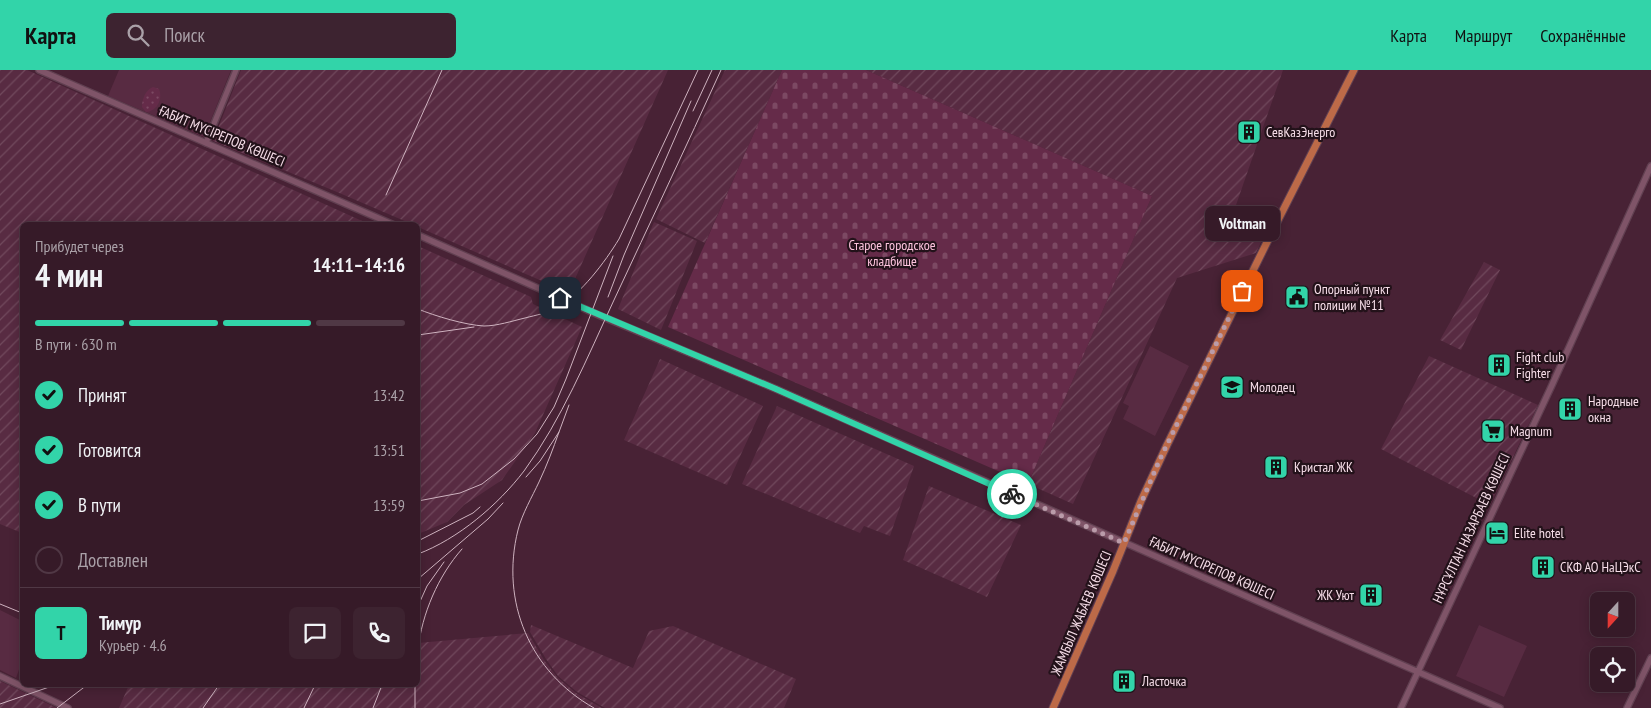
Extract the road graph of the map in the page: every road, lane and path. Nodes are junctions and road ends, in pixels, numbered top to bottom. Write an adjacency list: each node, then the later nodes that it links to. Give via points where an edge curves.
1 (40, 70): 4 (main road, ҒАБИТ МҮСІРЕПОВ КӨШЕСІ)
2 (236, 70): 4 (street)
3 (1354, 70): 8 (main road, ЖАМБЫЛ ЖАБАЕВ КӨШЕСІ, via 1174,431)
4 (206, 143): 6 (main road, ҒАБИТ МҮСІРЕПОВ КӨШЕСІ)
5 (1651, 166): 10 (main road, НҰРСҰЛТАН НАЗАРБАЕВ КӨШЕСІ)
6 (387, 222)
7 (420, 236): 8 (main road, ҒАБИТ МҮСІРЕПОВ КӨШЕСІ)
8 (1124, 543): 10 (main road, ҒАБИТ МҮСІРЕПОВ КӨШЕСІ); 15 (main road, ЖАМБЫЛ ЖАБАЕВ КӨШЕСІ)
9 (1651, 658): 18 (main road)
10 (1418, 672): 16 (main road, НҰРСҰЛТАН НАЗАРБАЕВ КӨШЕСІ); 17 (main road)
11 (0, 676): 12 (main road)
12 (20, 685)
13 (23, 687): 14 (main road)
14 (68, 708)
15 (1053, 708)
16 (1401, 708)
17 (1500, 708)
18 (1627, 708)

